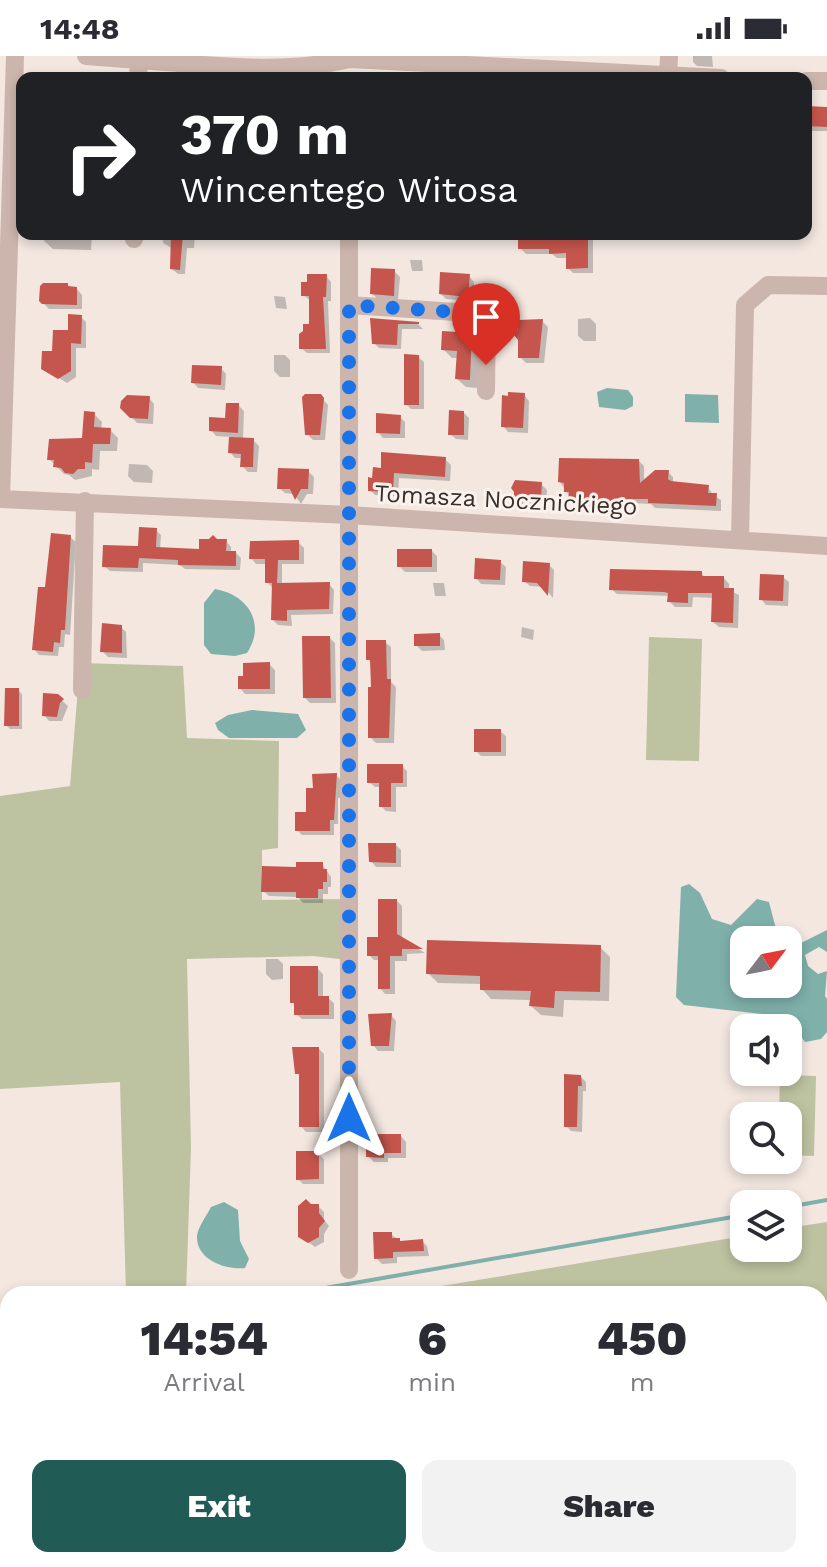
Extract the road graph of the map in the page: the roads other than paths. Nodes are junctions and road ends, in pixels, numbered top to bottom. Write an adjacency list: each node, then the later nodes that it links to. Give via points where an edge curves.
1 (15, 56): 10 (street, Tomasza Nocznickiego)
2 (86, 56): 4 (street)
3 (350, 57): 4 (street, via 321,66); 5 (street)
4 (139, 69)
5 (588, 72)
6 (349, 240): 8 (street)
7 (827, 286): 13 (street, via 768,285 745,305)
8 (349, 305): 9 (street, via 487,314); 12 (street)
9 (486, 391)
10 (0, 499): 11 (street, Tomasza Nocznickiego)
11 (85, 501): 12 (street, Tomasza Nocznickiego); 15 (street)
12 (349, 515): 13 (street, Tomasza Nocznickiego); 16 (street)
13 (740, 539): 14 (street, Tomasza Nocznickiego)
14 (827, 546)
15 (82, 690)
16 (349, 1270)

